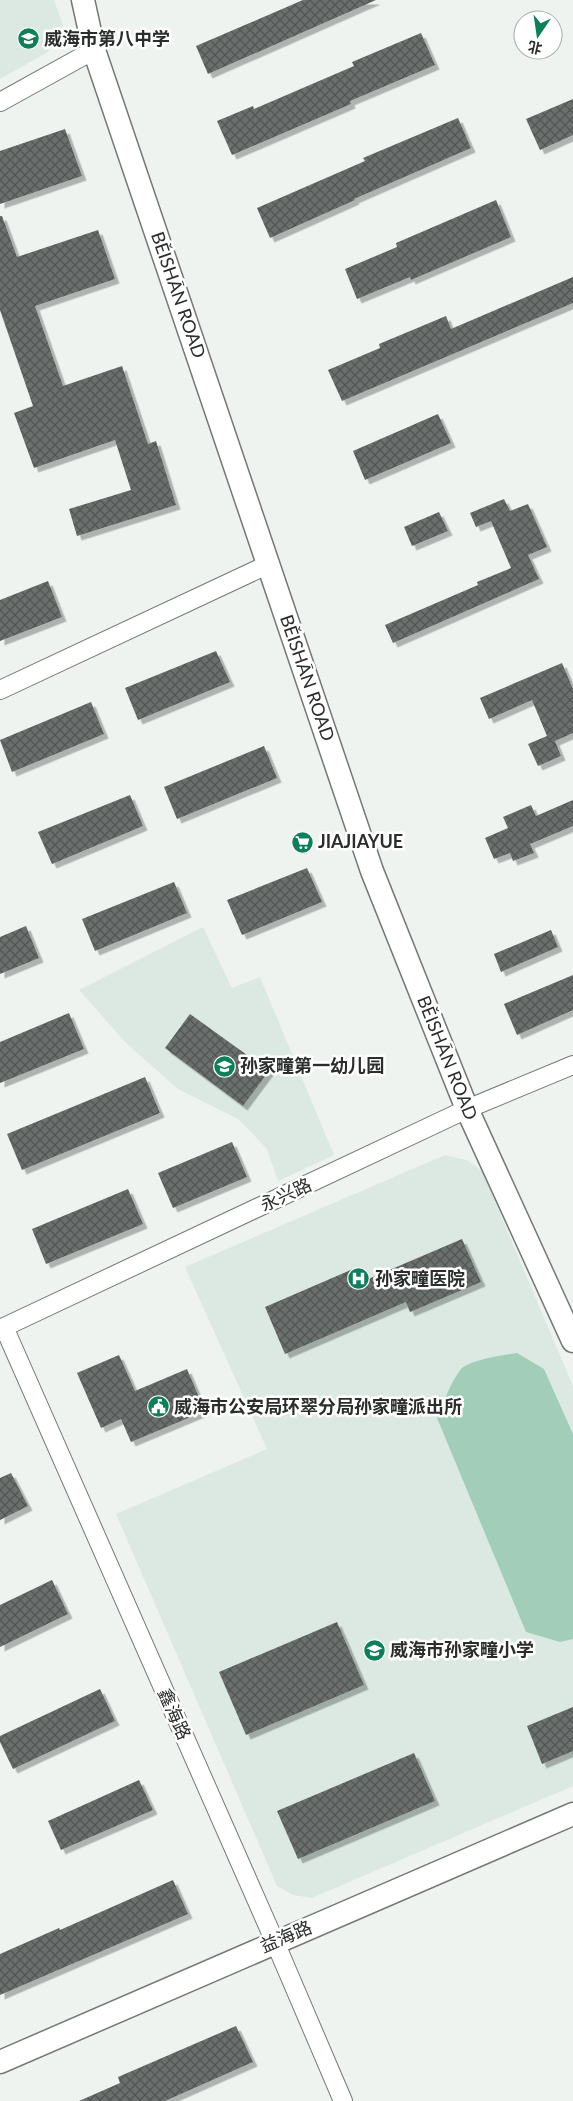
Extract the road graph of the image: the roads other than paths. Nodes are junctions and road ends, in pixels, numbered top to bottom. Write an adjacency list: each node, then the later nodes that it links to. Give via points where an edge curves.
1 (83, 0): 2 (main road, BĚISHĀN ROAD)
2 (94, 50): 3 (street); 4 (main road, BĚISHĀN ROAD)
3 (0, 102)
4 (269, 564): 5 (street); 7 (main road, BĚISHĀN ROAD, via 372,872)
5 (0, 690)
6 (573, 1065): 7 (street, 永兴路)
7 (467, 1109): 8 (street, 永兴路); 9 (main road, BĚISHĀN ROAD)
8 (2, 1328): 11 (street, 鑫海路)
9 (573, 1341)
10 (573, 1814): 11 (main road, 益海路)
11 (275, 1942): 12 (main road, 益海路); 13 (street, 鑫海路)
12 (0, 2062)
13 (343, 2101)

